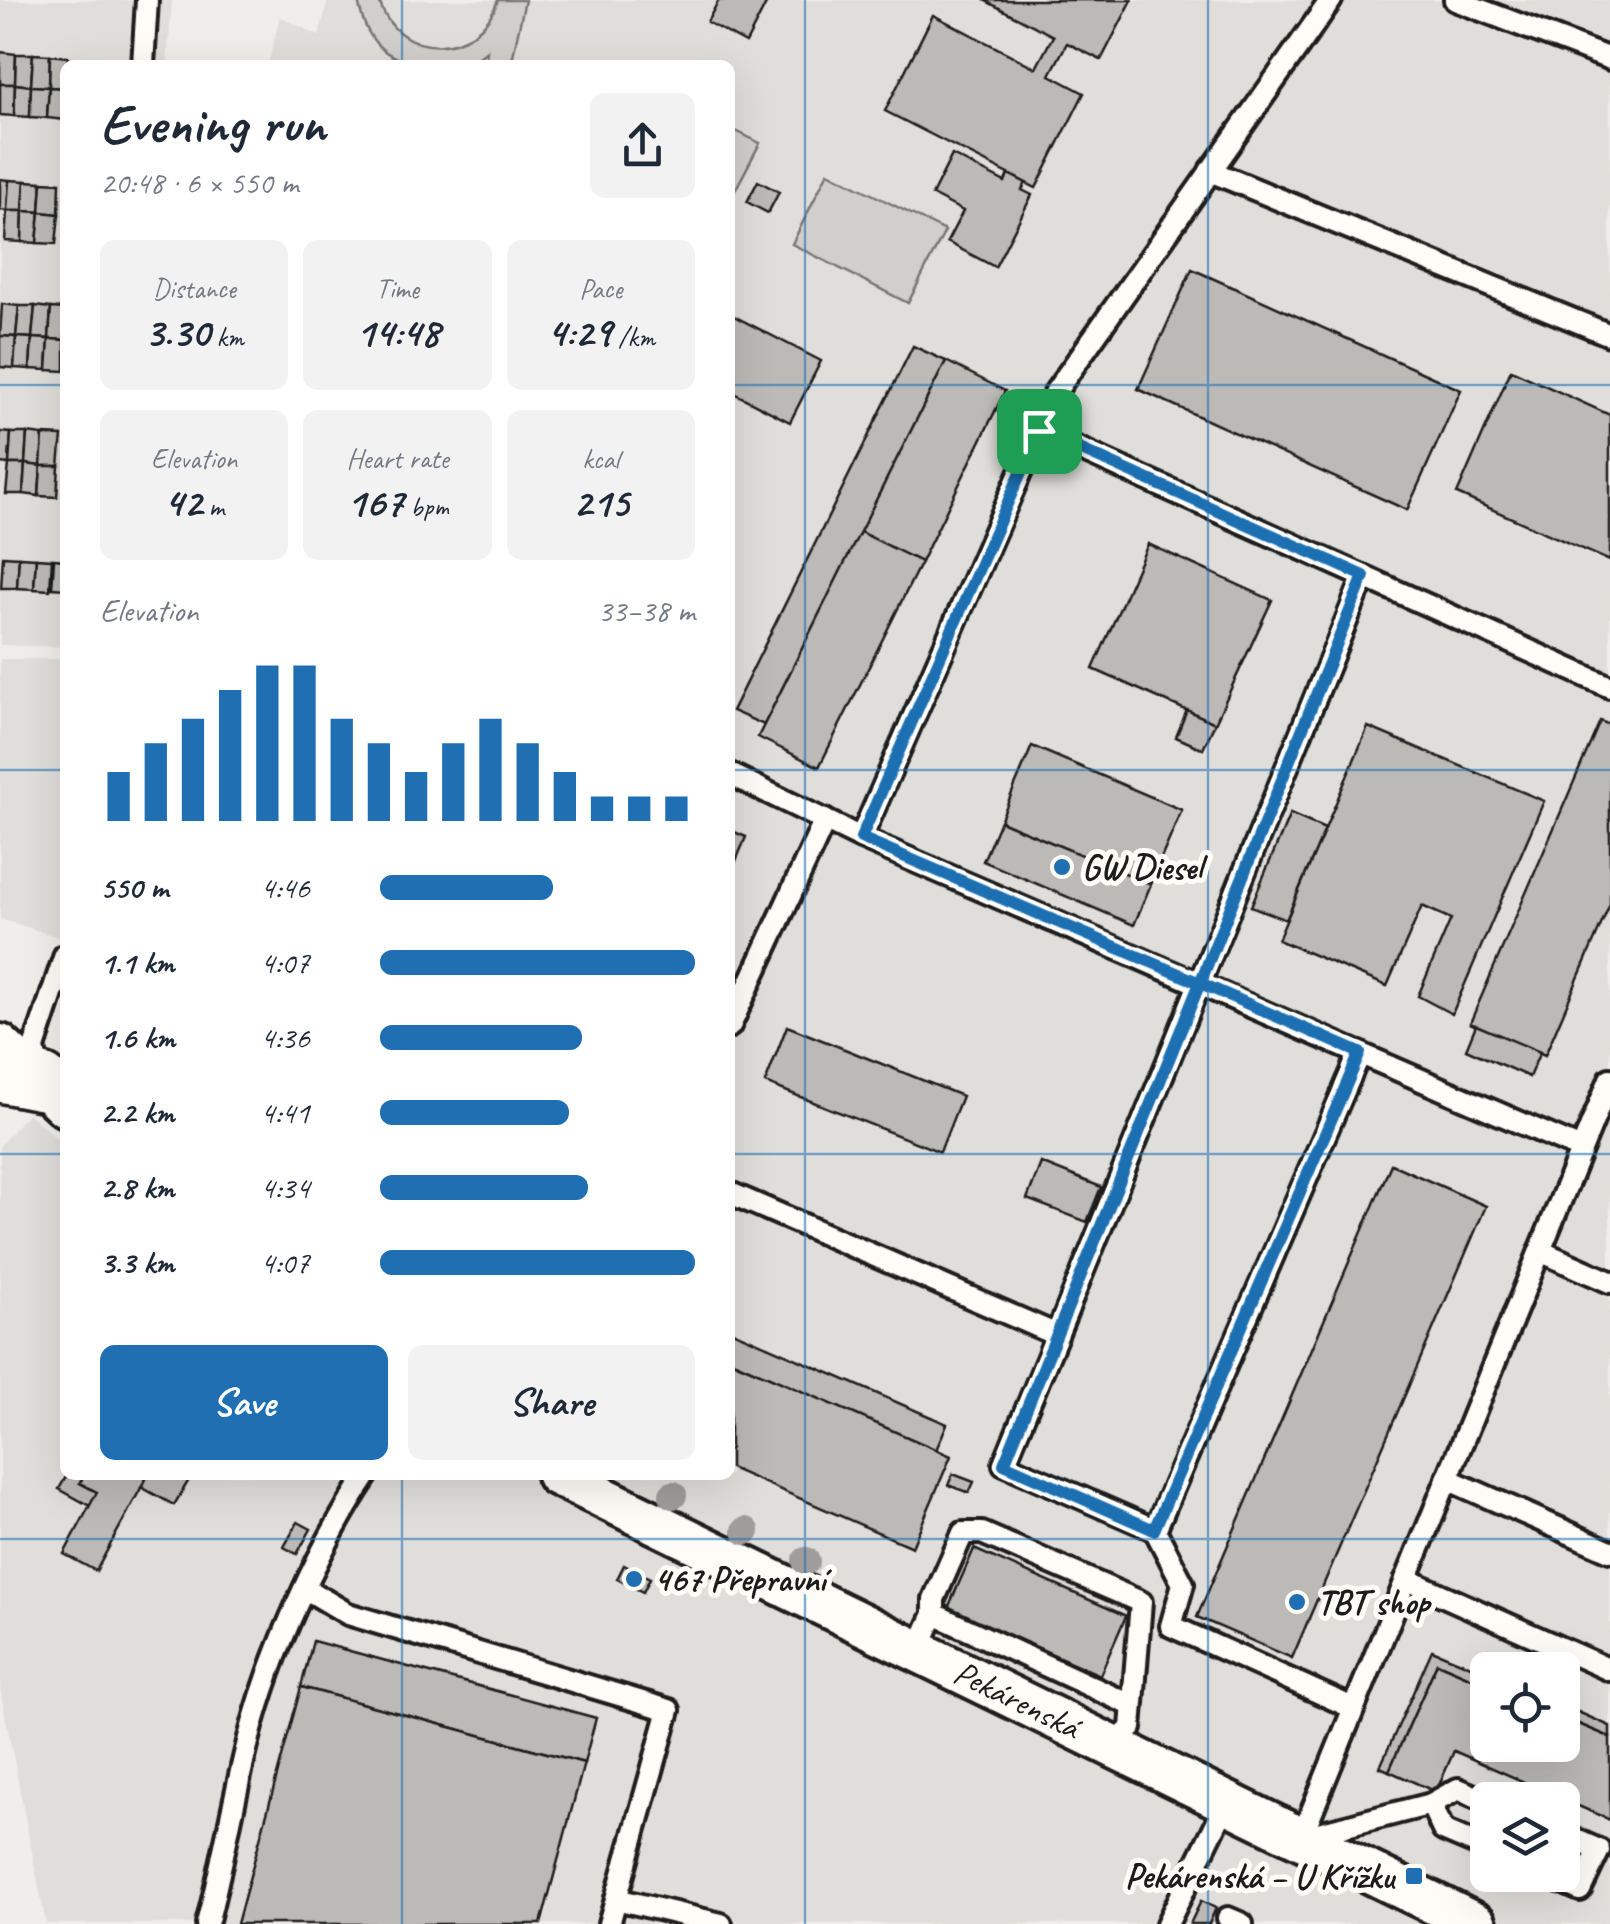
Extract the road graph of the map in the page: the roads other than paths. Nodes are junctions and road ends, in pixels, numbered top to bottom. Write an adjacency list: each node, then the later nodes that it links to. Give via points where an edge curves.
1 (148, 0): 5 (lane)
2 (1331, 0): 6 (lane)
3 (1455, 0): 4 (lane)
4 (1610, 59)
5 (143, 60)
6 (1210, 171): 7 (lane); 8 (lane, via 1056,391)
7 (1610, 336)
8 (1039, 431): 9 (lane); 13 (lane)
9 (1364, 576): 10 (lane); 15 (lane)
10 (1610, 687)
11 (735, 776): 12 (lane)
12 (825, 820): 13 (lane); 16 (lane)
13 (861, 838): 15 (lane)
14 (60, 970): 20 (lane, via 34,1048)
15 (1200, 983): 18 (lane); 25 (lane)
16 (735, 1015)
17 (0, 1045): 20 (street)
18 (1360, 1053): 21 (lane); 29 (lane)
19 (1610, 1078): 21 (lane)
20 (36, 1087)
21 (1581, 1150): 23 (lane)
22 (735, 1195): 25 (lane)
23 (1540, 1250): 24 (lane); 26 (lane)
24 (1610, 1282)
25 (1058, 1335): 29 (lane, via 1004,1464)
26 (1447, 1479): 30 (lane); 31 (lane)
27 (364, 1480): 32 (lane)
28 (567, 1480): 34 (street, Pekárenská)
29 (1154, 1530): 37 (lane, via 1183,1584 1171,1626)
30 (1610, 1551)
31 (1406, 1579): 35 (lane); 37 (lane)
32 (306, 1589): 46 (lane, via 348,1614 669,1710); 47 (lane, via 249,1737)
33 (934, 1614): 34 (lane); 36 (lane); 36 (lane, via 934,1599 964,1533 982,1533 1141,1602)
34 (917, 1651): 38 (street, Pekárenská)
35 (1610, 1670)
36 (1131, 1704): 38 (lane, via 1131,1728)
37 (1354, 1708): 42 (lane)
38 (1113, 1746): 40 (street, Pekárenská)
39 (1470, 1794): 41 (lane, via 1458,1788)
40 (1227, 1802): 42 (street, Pekárenská); 50 (lane)
41 (1430, 1804): 42 (lane); 43 (lane, via 1444,1830)
42 (1300, 1838): 51 (street, Pekárenská)
43 (1470, 1841)
44 (1580, 1842): 45 (lane, via 1599,1850)
45 (1580, 1890)
46 (616, 1899): 48 (lane); 49 (lane)
47 (206, 1924)
48 (609, 1924)
49 (721, 1924)
50 (1167, 1924)
51 (1476, 1924)

